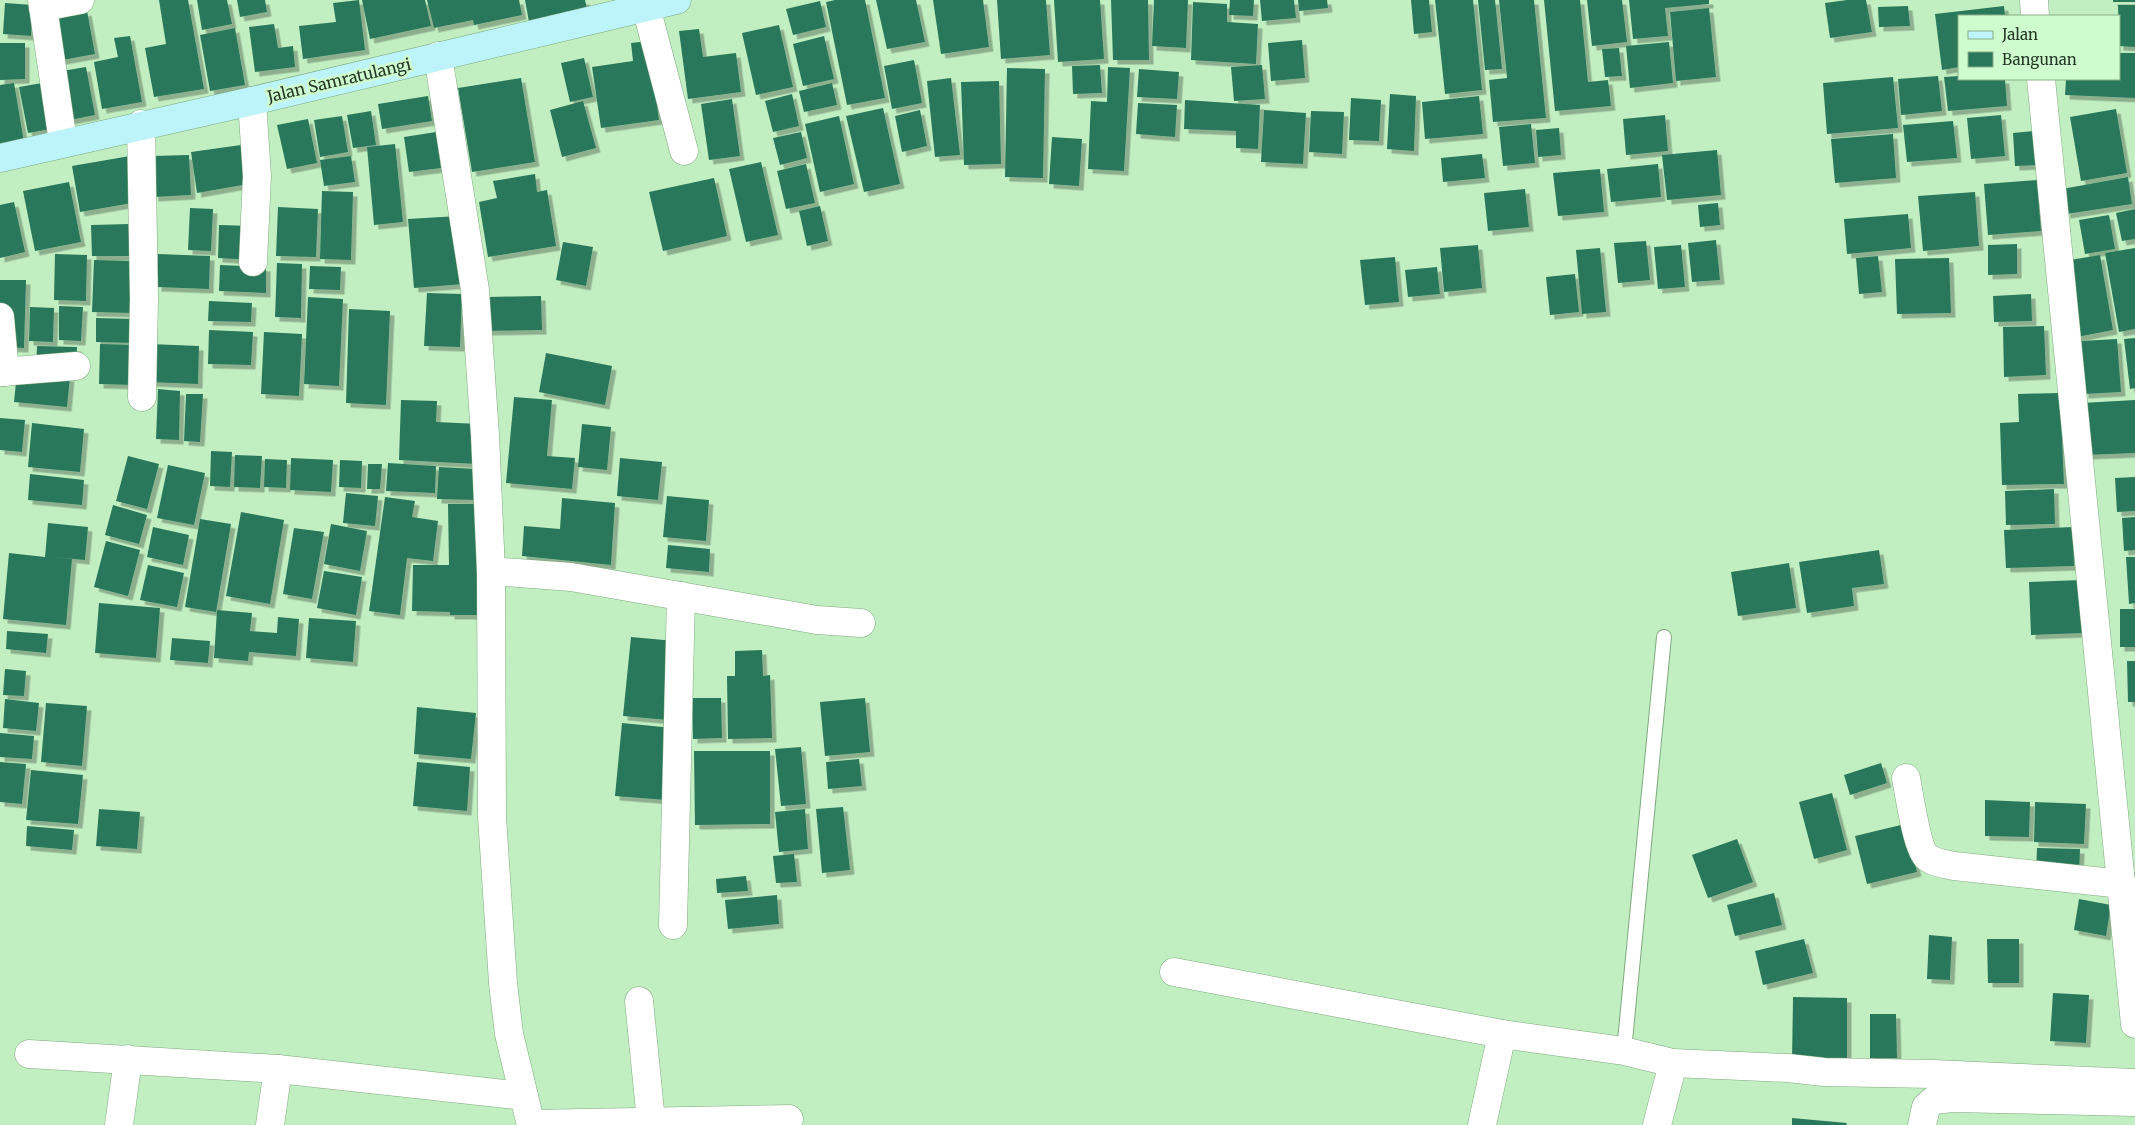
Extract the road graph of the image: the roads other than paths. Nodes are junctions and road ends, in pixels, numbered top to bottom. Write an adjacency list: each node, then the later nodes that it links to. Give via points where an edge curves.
1 (80, 0): 4 (street)
2 (677, 0): 5 (main road, Jalan Samratulangi)
3 (2034, 0): 7 (street)
4 (42, 4): 12 (street)
5 (646, 7): 6 (main road, Jalan Samratulangi); 13 (street)
6 (601, 9): 8 (main road, Jalan Samratulangi)
7 (2036, 15)
8 (438, 56): 10 (main road, Jalan Samratulangi); 20 (street, via 475,290)
9 (2041, 80): 25 (street)
10 (252, 101): 11 (main road, Jalan Samratulangi); 15 (street, via 257,176)
11 (142, 124): 12 (main road, Jalan Samratulangi); 19 (street)
12 (63, 142): 14 (main road, Jalan Samratulangi)
13 (684, 151)
14 (0, 158)
15 (253, 262)
16 (0, 317): 18 (street)
17 (76, 366): 18 (street)
18 (3, 372)
19 (142, 397)
20 (491, 571): 21 (street, via 571,577); 37 (street, via 492,817 503,983 509,1034)
21 (681, 596): 22 (street, via 817,620); 26 (street)
22 (861, 623)
23 (1664, 637): 31 (lane)
24 (1906, 778): 25 (street, via 1921,846 1927,857 1936,862)
25 (2122, 884): 29 (street)
26 (673, 925)
27 (1174, 972): 30 (street)
28 (638, 1001): 40 (street)
29 (2135, 1024)
30 (1502, 1034): 31 (street); 44 (street)
31 (1624, 1051): 34 (street)
32 (29, 1054): 33 (street)
33 (128, 1059): 35 (street); 42 (street)
34 (1673, 1063): 36 (street); 45 (street)
35 (278, 1069): 37 (street); 43 (street)
36 (2135, 1083)
37 (524, 1096): 41 (street)
38 (2135, 1102): 46 (street, via 1952,1098 1934,1100 1926,1107)
39 (789, 1119): 40 (street)
40 (651, 1121): 41 (street)
41 (531, 1124)
42 (119, 1125)
43 (270, 1125)
44 (1482, 1125)
45 (1657, 1125)
46 (1922, 1125)

